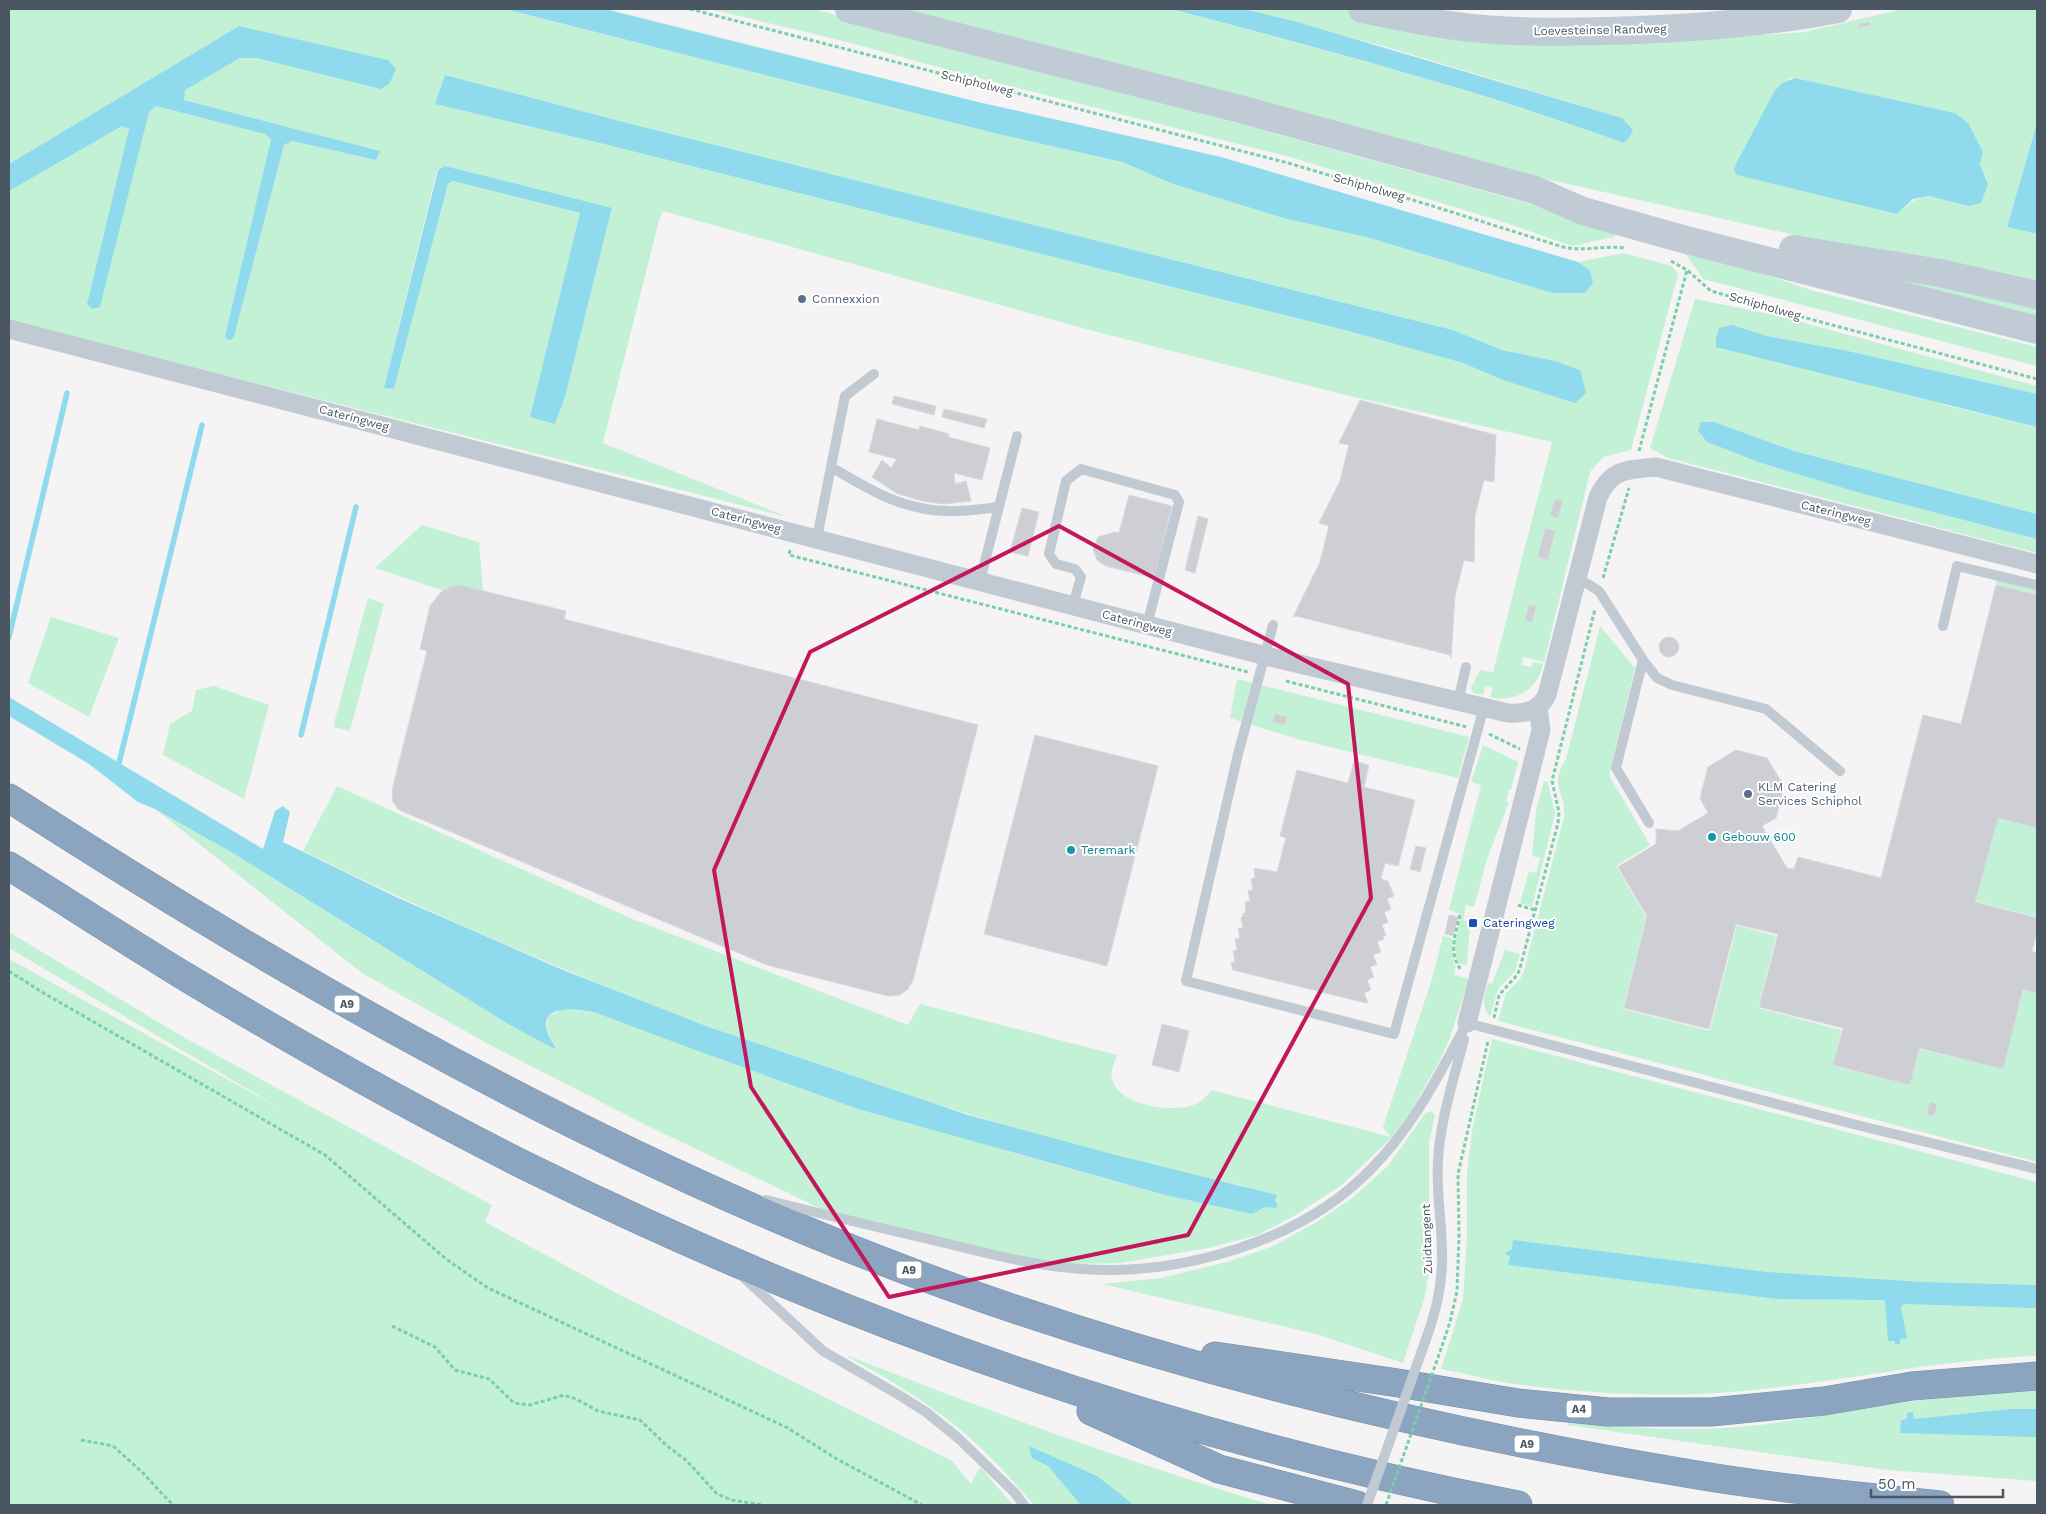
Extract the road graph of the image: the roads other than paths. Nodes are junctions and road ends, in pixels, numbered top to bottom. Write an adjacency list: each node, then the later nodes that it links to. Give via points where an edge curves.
1 (849, 9): 4 (main road, via 1236,108)
2 (1362, 9): 3 (main road, Loevesteinse Randweg, via 1455,26 1517,31 1651,30 1793,18)
3 (1838, 9)
4 (1535, 190): 5 (main road, via 1589,196 1805,253 1940,273); 7 (main road, via 1583,211 1679,238)
5 (2037, 295)
6 (9, 328): 12 (street, Cateringweg)
7 (2037, 330)
8 (874, 374): 10 (lane, via 845,396)
9 (1017, 436): 11 (lane)
10 (831, 466): 11 (lane, via 887,499 916,508 946,512); 12 (lane)
11 (999, 508): 15 (lane)
12 (818, 538): 15 (street, Cateringweg)
13 (2037, 564): 14 (street, Cateringweg, via 1656,467 1616,474 1605,483 1598,497)
14 (1578, 578): 22 (lane, via 1599,591); 26 (street, Cateringweg, via 1549,690)
15 (980, 581): 17 (street, Cateringweg)
16 (2037, 585): 20 (lane, via 1957,566)
17 (1073, 605): 19 (street, Cateringweg); 19 (lane, via 1081,577 1075,569 1056,564 1049,554 1066,481 1081,469 1175,495 1179,502)
18 (1273, 625): 21 (lane)
19 (1147, 626): 21 (street, Cateringweg)
20 (1943, 626)
21 (1266, 656): 24 (street, Cateringweg); 25 (lane, via 1238,754 1186,981 1394,1034)
22 (1643, 660): 27 (lane, via 1657,678 1672,686 1766,709); 29 (lane, via 1616,768)
23 (1466, 666): 24 (lane)
24 (1458, 701): 25 (street, Cateringweg)
25 (1484, 707): 26 (street, Cateringweg, via 1519,714)
26 (1538, 707): 31 (street, via 1541,730)
27 (1840, 771)
28 (9, 798): 33 (highway, A9, via 235,939 435,1054)
29 (1649, 823)
30 (9, 866): 34 (highway, via 190,980 332,1062 529,1167)
31 (1468, 1023): 32 (lane, via 1852,1124); 33 (lane, A9, via 1428,1096 1396,1141 1370,1170 1336,1199 1293,1225 1251,1244 1205,1258 1157,1267 1115,1270 1049,1265 1009,1259); 40 (lane, Zuidtangent, bridge, via 1440,1140 1441,1279 1433,1321)
32 (2037, 1168)
33 (700, 1185): 35 (highway, A9, via 899,1267)
34 (724, 1259): 36 (highway); 38 (lane, via 823,1351 899,1394 958,1438)
35 (1122, 1343): 37 (highway, A4, via 1518,1403 1608,1412 1711,1412 1824,1401 1912,1386); 42 (highway, A9, via 1321,1400 1443,1428 1693,1475)
36 (969, 1356): 39 (highway, via 1219,1469); 41 (highway, via 1233,1440)
37 (2037, 1376)
38 (1024, 1505)
39 (1357, 1505)
40 (1367, 1505)
41 (1518, 1505)
42 (1940, 1505)

